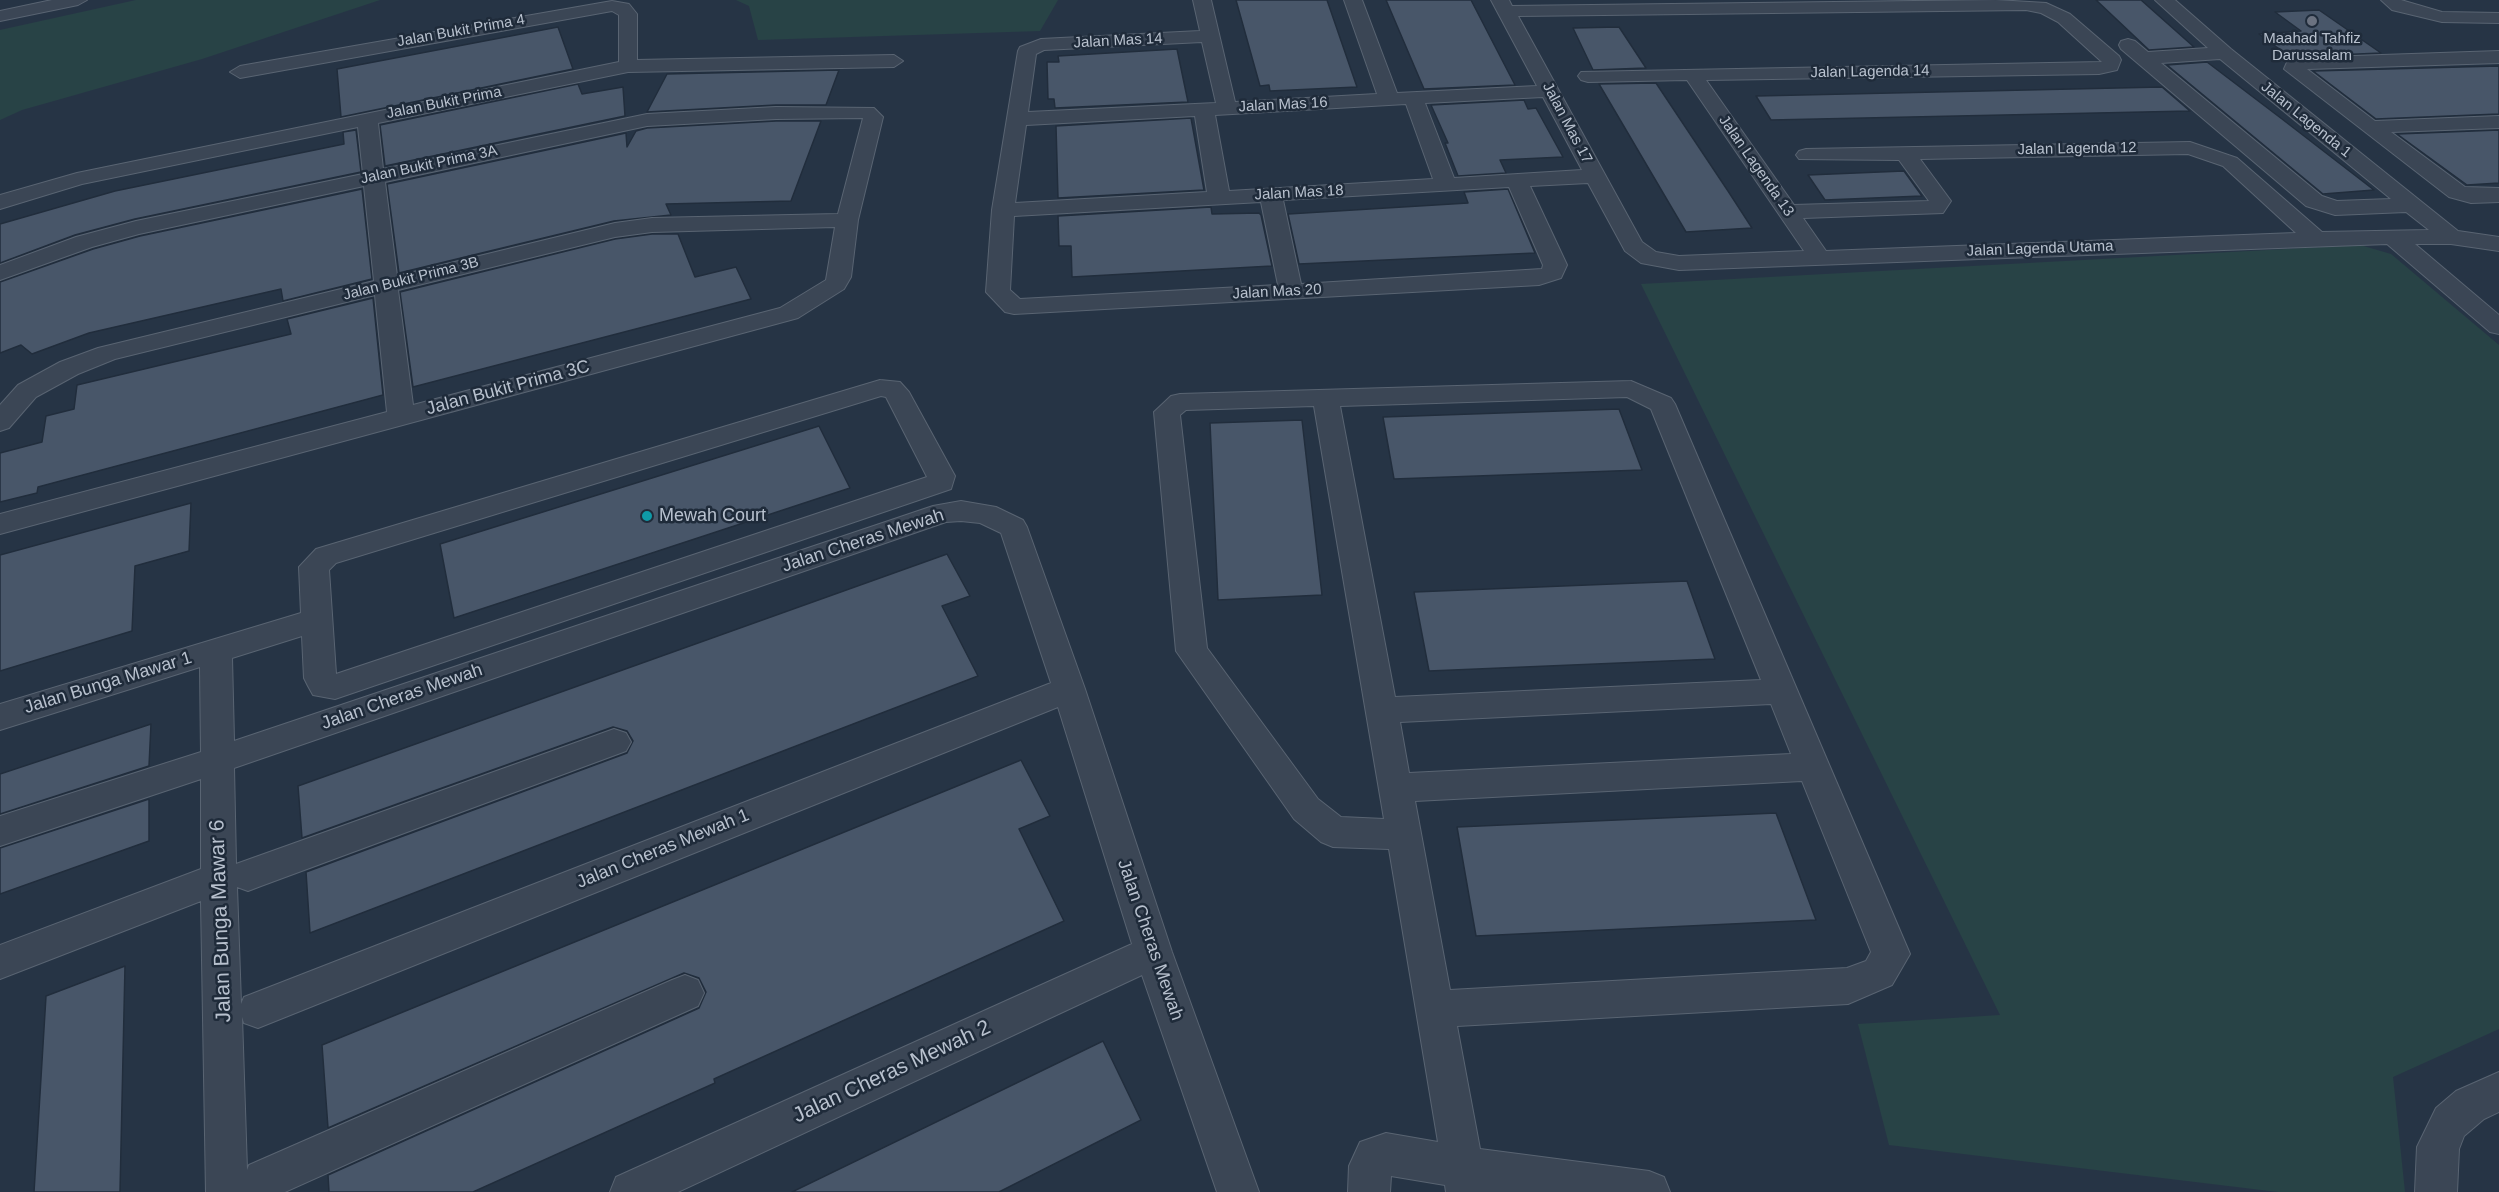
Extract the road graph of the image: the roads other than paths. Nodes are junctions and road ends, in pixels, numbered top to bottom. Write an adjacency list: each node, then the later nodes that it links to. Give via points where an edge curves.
1 (78, 0): 7 (street)
2 (1202, 0): 9 (street)
3 (1353, 0): 19 (street)
4 (2164, 0): 10 (street, Jalan Lagenda 1)
5 (2390, 0): 8 (street, via 2422,13)
6 (1503, 5): 15 (street, Jalan Lagenda 14, via 2026,5 2046,8 2064,18 2112,60 2110,66); 17 (street, Jalan Mas 17)
7 (0, 16)
8 (2495, 26)
9 (1210, 36): 20 (street); 24 (street, Jalan Mas 14, via 1041,45 1027,51)
10 (2224, 53): 37 (street, Jalan Lagenda 1); 37 (street, via 2135,51 2314,201 2335,207)
11 (2499, 57): 26 (street, via 2295,64 2294,69)
12 (894, 61): 13 (street, Jalan Bukit Prima)
13 (628, 66): 14 (street, Jalan Bukit Prima 4, via 628,14 623,8 612,6); 23 (street, Jalan Bukit Prima)
14 (240, 72)
15 (1692, 74): 16 (street, Jalan Lagenda 14); 39 (street, Jalan Lagenda 13)
16 (1588, 76)
17 (1550, 91): 18 (street, Jalan Mas 16); 30 (street, Jalan Mas 17)
18 (1413, 98): 19 (street, Jalan Mas 16); 32 (street)
19 (1389, 99): 20 (street, Jalan Mas 16)
20 (1227, 108): 21 (street, Jalan Mas 16)
21 (1204, 109): 24 (street, Jalan Mas 16); 35 (street)
22 (867, 112): 29 (street, Jalan Bukit Prima 3A, via 646,120); 40 (street, Jalan Bukit Prima 3C, via 873,117)
23 (367, 119): 29 (street); 36 (street, Jalan Bukit Prima, via 77,179)
24 (1016, 119): 38 (street)
25 (2499, 122): 26 (street)
26 (2372, 127): 34 (street, via 2457,192)
27 (1905, 153): 28 (street, Jalan Lagenda 12); 39 (street, via 1940,201 1935,208); 44 (street, Jalan Lagenda 12, via 2190,148 2230,162)
28 (1806, 155)
29 (373, 177): 48 (street, Jalan Bukit Prima 3A, via 136,228 84,242); 49 (street)
30 (1596, 177): 31 (street, Jalan Mas 18); 46 (street, Jalan Mas 17)
31 (1517, 181): 32 (street, Jalan Mas 18); 50 (street, Jalan Mas 20, via 1555,265 1553,273 1539,278)
32 (1446, 185): 33 (street, Jalan Mas 18)
33 (1270, 195): 35 (street, Jalan Mas 18); 50 (street)
34 (2499, 195)
35 (1219, 198): 38 (street, Jalan Mas 18)
36 (0, 202)
37 (2412, 205): 42 (street, Jalan Lagenda 1)
38 (1003, 210): 50 (street, Jalan Mas 20, via 998,292 1014,307)
39 (1788, 212): 47 (street, Jalan Lagenda 13)
40 (847, 220): 49 (street, Jalan Bukit Prima 3B, via 634,227); 55 (street, Jalan Bukit Prima 3C, via 836,284 789,313)
41 (2499, 225): 42 (street, Jalan Lagenda Utama, via 2473,226)
42 (2451, 237): 43 (street, Jalan Lagenda Utama); 45 (street, Jalan Lagenda Utama)
43 (2394, 238): 44 (street, Jalan Lagenda Utama); 51 (street)
44 (2316, 239): 47 (street, Jalan Lagenda Utama)
45 (2499, 244)
46 (1633, 246): 47 (street, Jalan Lagenda Utama, via 1649,258 1678,263)
47 (1819, 257)
48 (0, 273)
49 (387, 284): 53 (street, Jalan Bukit Prima 3B, via 107,353); 55 (street)
50 (1291, 291)
51 (2499, 327)
52 (0, 386): 53 (street)
53 (27, 391): 56 (street, Jalan Bukit Prima 3B)
54 (1326, 398): 61 (street, via 1630,389 1662,404); 62 (street); 69 (street, via 1180,402 1167,412 1192,651 1306,809 1333,832)
55 (401, 416): 57 (street, Jalan Bukit Prima 3C)
56 (0, 422)
57 (0, 524)
58 (316, 620): 58 (street, via 320,678 324,686 335,687 930,488 941,482 941,476 896,392 880,388 326,556 314,567); 59 (street, Jalan Bunga Mawar 1)
59 (216, 650): 63 (street, Jalan Bunga Mawar 1); 65 (street, Jalan Bunga Mawar 6)
60 (1069, 689): 65 (street, Jalan Cheras Mewah, via 1013,527 986,514 961,511 943,513); 71 (street, Jalan Cheras Mewah); 75 (street, Jalan Cheras Mewah 1)
61 (1782, 691): 62 (street); 66 (street)
62 (1382, 710): 67 (street)
63 (0, 717)
64 (614, 742): 70 (street)
65 (218, 760): 68 (street); 70 (street, Jalan Bunga Mawar 6)
66 (1814, 767): 67 (street); 74 (street, via 1891,954 1879,973 1848,986)
67 (1396, 788): 69 (street)
68 (0, 831)
69 (1404, 835): 74 (street)
70 (233, 876): 72 (street); 78 (street, Jalan Bunga Mawar 6)
71 (1153, 952): 79 (street, Jalan Cheras Mewah 2); 80 (street, Jalan Cheras Mewah)
72 (0, 962)
73 (685, 993): 78 (street)
74 (1435, 1009): 77 (street)
75 (258, 1010)
76 (2499, 1092): 83 (street, via 2470,1105 2450,1122 2438,1147)
77 (1465, 1180): 81 (street, via 1386,1154 1375,1157 1370,1166); 82 (street)
78 (245, 1186)
79 (632, 1192)
80 (1238, 1192)
81 (1369, 1192)
82 (1649, 1192)
83 (2436, 1192)

